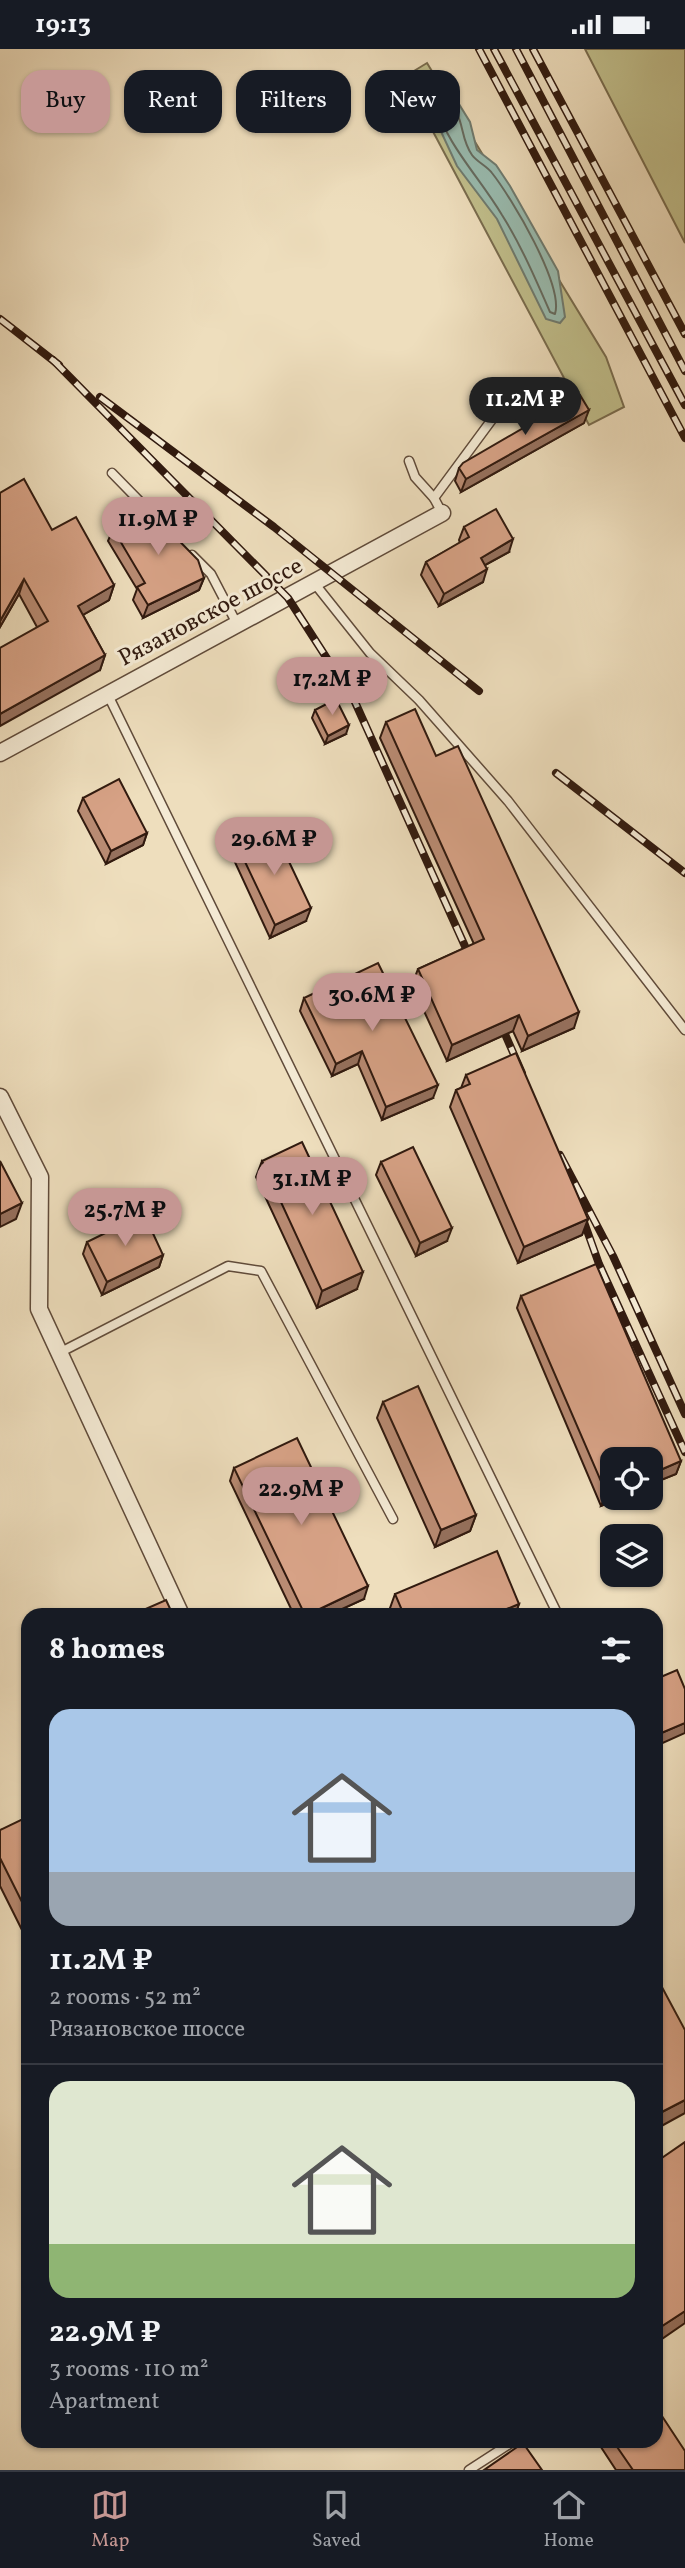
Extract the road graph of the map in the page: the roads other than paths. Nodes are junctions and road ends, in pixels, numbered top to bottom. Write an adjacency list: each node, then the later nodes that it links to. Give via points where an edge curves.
1 (496, 414): 4 (lane)
2 (409, 461): 4 (lane, via 415,477)
3 (112, 473): 6 (lane)
4 (433, 498): 5 (lane)
5 (442, 513): 8 (street, Рязановское шоссе)
6 (166, 528)
7 (184, 546): 9 (lane, via 211,573)
8 (315, 584): 9 (street, Рязановское шоссе); 12 (lane, via 370,653 419,700 509,801)
9 (236, 622): 10 (street, Рязановское шоссе)
10 (107, 693): 11 (street, Рязановское шоссе); 17 (lane)
11 (0, 753)
12 (685, 1030)
13 (0, 1097): 14 (street, via 40,1177 39,1309)
14 (60, 1353): 15 (lane, via 228,1266 261,1271); 16 (street)
15 (393, 1519)
16 (178, 1608)
17 (555, 1608)
18 (503, 2448): 19 (lane)
19 (469, 2470)

